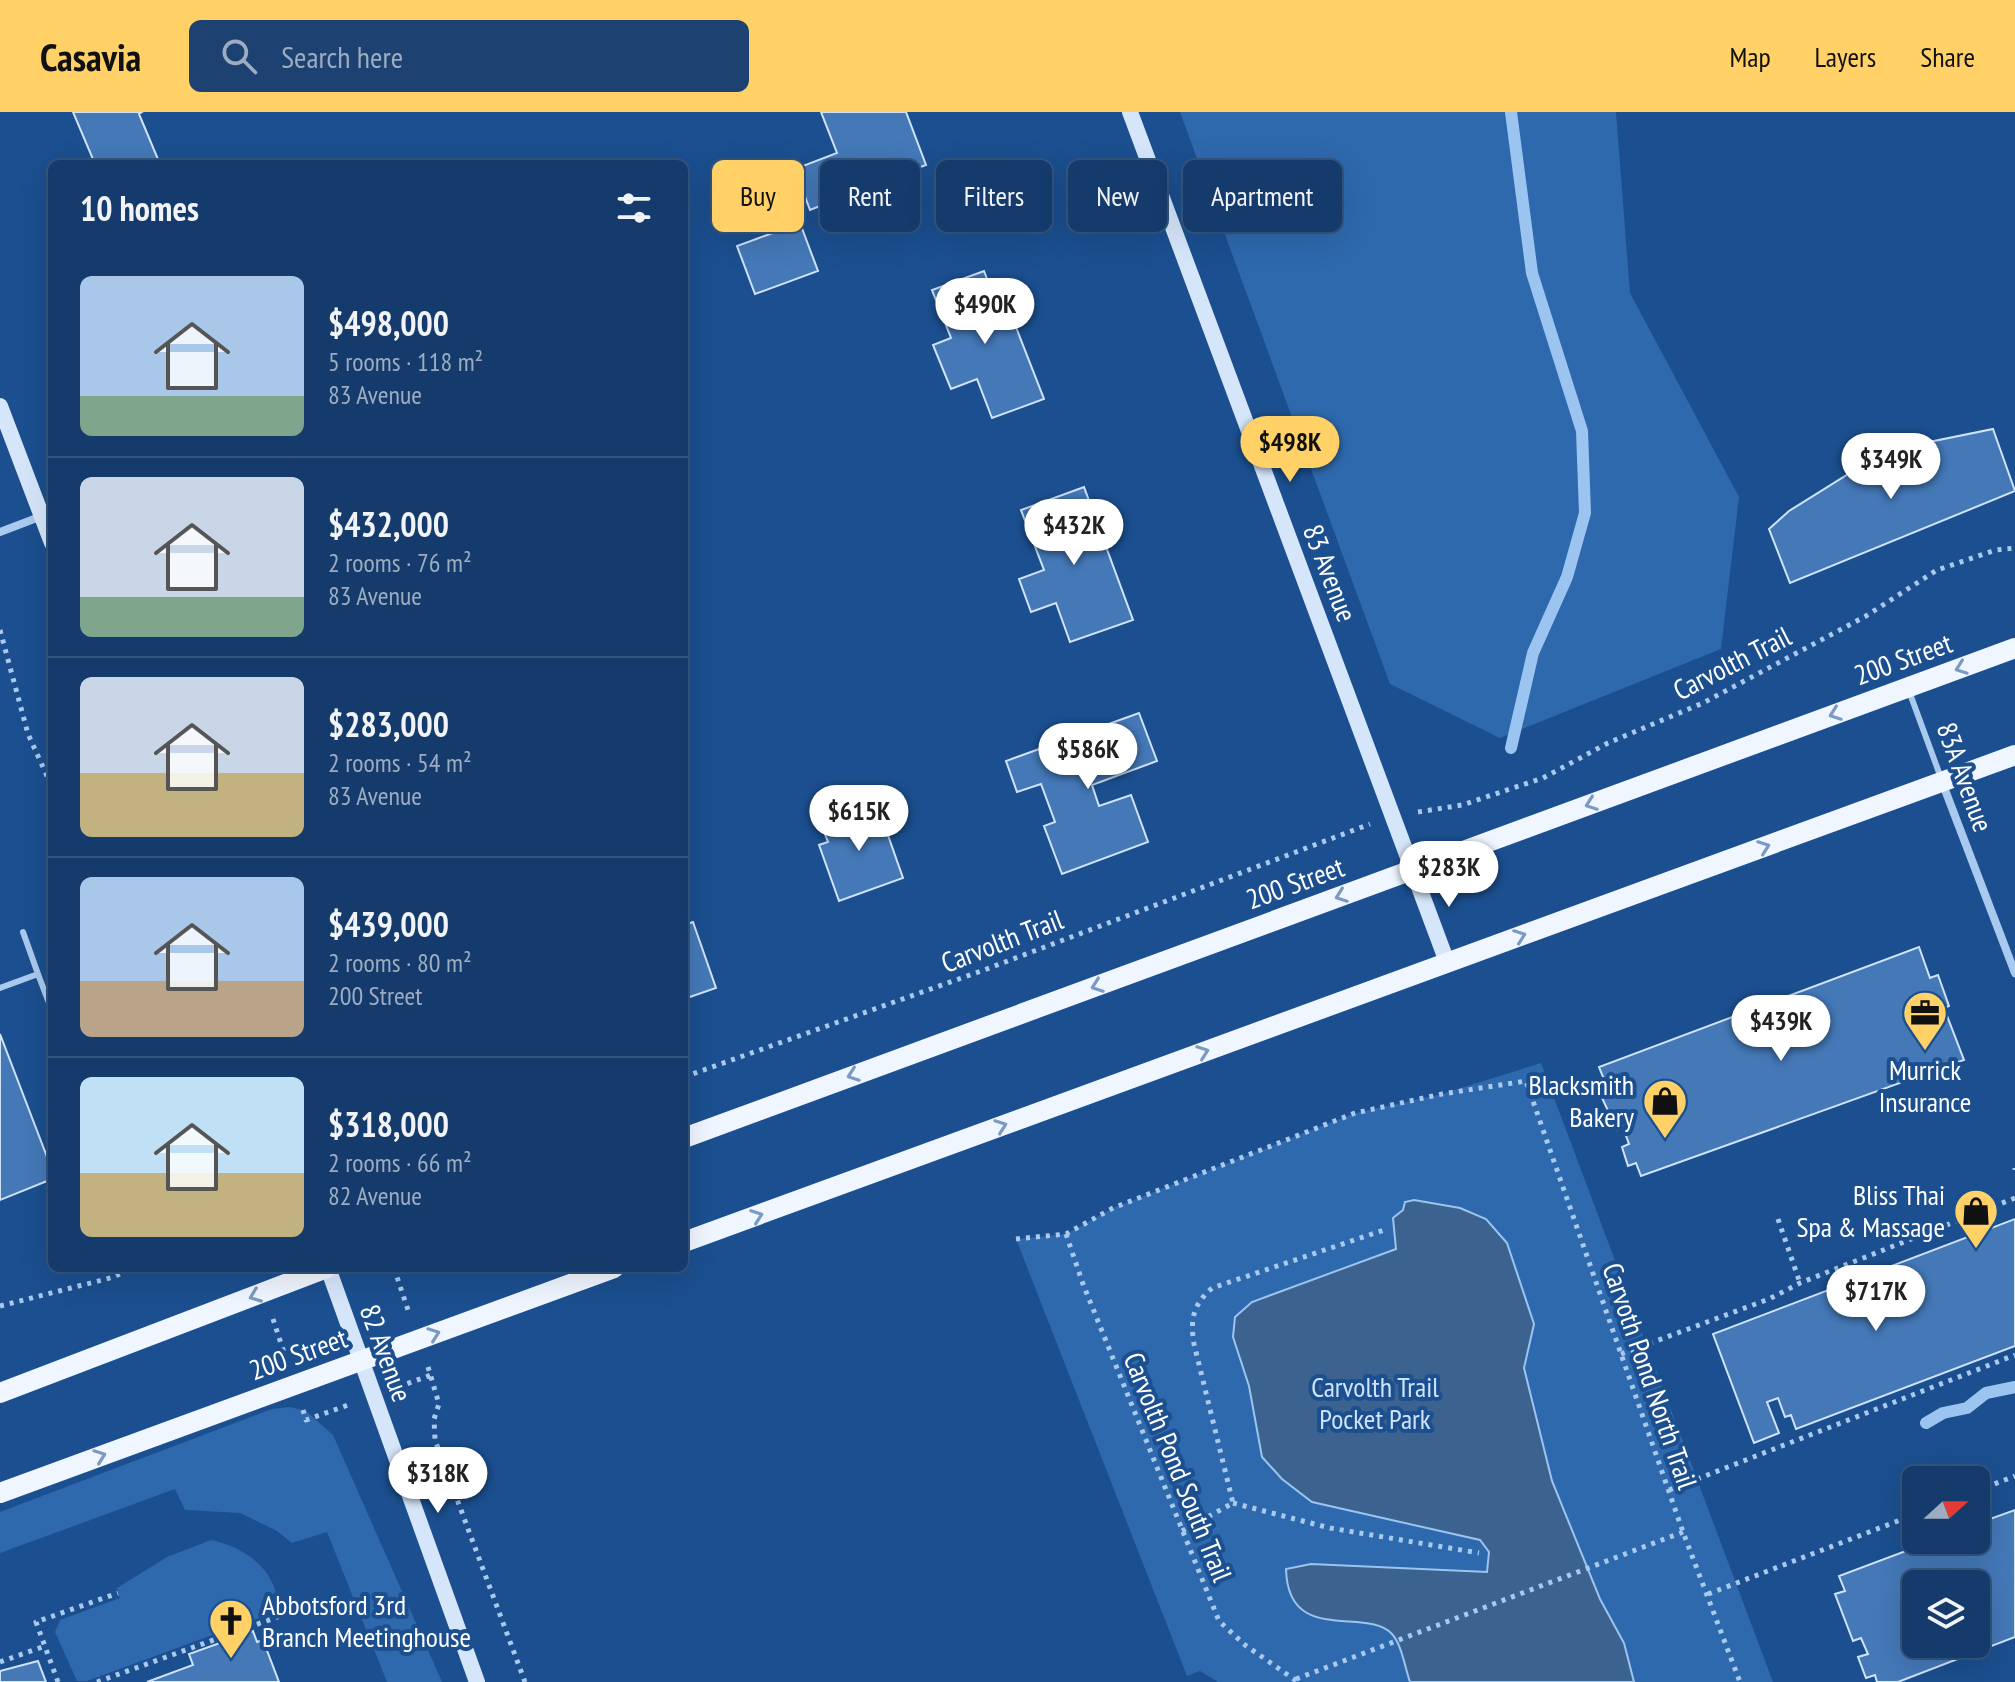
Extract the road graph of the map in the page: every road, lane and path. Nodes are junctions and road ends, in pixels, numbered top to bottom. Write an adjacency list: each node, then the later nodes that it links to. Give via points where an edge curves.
1 (1130, 112): 15 (street, 83 Avenue)
2 (0, 406): 3 (street)
3 (42, 516): 4 (street); 5 (street)
4 (0, 532)
5 (48, 532)
6 (2015, 548): 13 (path, Carvolth Trail, via 1937,570 1866,616 1703,703 1608,743 1543,778)
7 (0, 630): 11 (path, via 28,734)
8 (2015, 648): 9 (main road, 200 Street, one-way to 9)
9 (1908, 687): 12 (lane, 83A Avenue); 15 (main road, 200 Street, one-way to 15)
10 (2015, 755): 12 (main road)
11 (48, 778)
12 (1942, 782): 17 (main road, one-way to 12); 18 (street, 83A Avenue)
13 (1462, 805)
14 (1332, 836): 22 (path, Carvolth Trail, via 984,970)
15 (1414, 869): 17 (street, 83 Avenue); 23 (main road, 200 Street, one-way to 23)
16 (23, 932): 19 (lane)
17 (1447, 962): 29 (main road, one-way to 17)
18 (2015, 973)
19 (38, 974): 20 (lane); 21 (lane)
20 (0, 988)
21 (48, 1000)
22 (688, 1076)
23 (688, 1137)
24 (2015, 1198): 34 (path)
25 (1778, 1219): 34 (path)
26 (1387, 1229): 48 (path, via 1212,1288 1199,1300 1191,1321 1194,1344)
27 (1066, 1234): 28 (path); 37 (path, Carvoth Pond North Trail, via 1113,1208 1355,1113 1526,1081); 50 (path, Carvolth Pond South Trail)
28 (1016, 1239)
29 (688, 1241)
30 (123, 1272): 36 (path)
31 (318, 1272): 35 (main road)
32 (329, 1272): 39 (street, 82 Avenue)
33 (603, 1272): 39 (main road, 200 Street, one-way to 33)
34 (1800, 1283): 37 (path)
35 (264, 1293): 41 (path); 42 (main road, one-way to 42)
36 (0, 1306)
37 (1621, 1354): 46 (path, Carvoth Pond North Trail)
38 (2015, 1355): 46 (path)
39 (361, 1361): 41 (main road, 200 Street); 61 (street, 82 Avenue)
40 (431, 1375): 62 (path, via 439,1404 435,1440)
41 (295, 1385): 43 (path); 47 (main road, 200 Street, one-way to 41)
42 (0, 1393)
43 (306, 1420)
44 (2015, 1476): 45 (path)
45 (1990, 1486)
46 (1669, 1490): 51 (path, Carvoth Pond North Trail)
47 (0, 1493)
48 (1233, 1503): 50 (path); 52 (path, via 1330,1528)
49 (1902, 1519): 54 (path)
50 (1182, 1531): 58 (path, Carvolth Pond South Trail, via 1219,1621)
51 (1683, 1532): 54 (path, Carvoth Pond North Trail); 58 (path)
52 (1479, 1553)
53 (118, 1593): 56 (path, via 36,1622)
54 (1707, 1594): 63 (path, Carvoth Pond North Trail)
55 (280, 1616): 60 (path)
56 (45, 1646): 57 (path); 59 (path)
57 (0, 1662)
58 (1297, 1681)
59 (58, 1682)
60 (97, 1682)
61 (477, 1682)
62 (525, 1682)
63 (1740, 1682)

